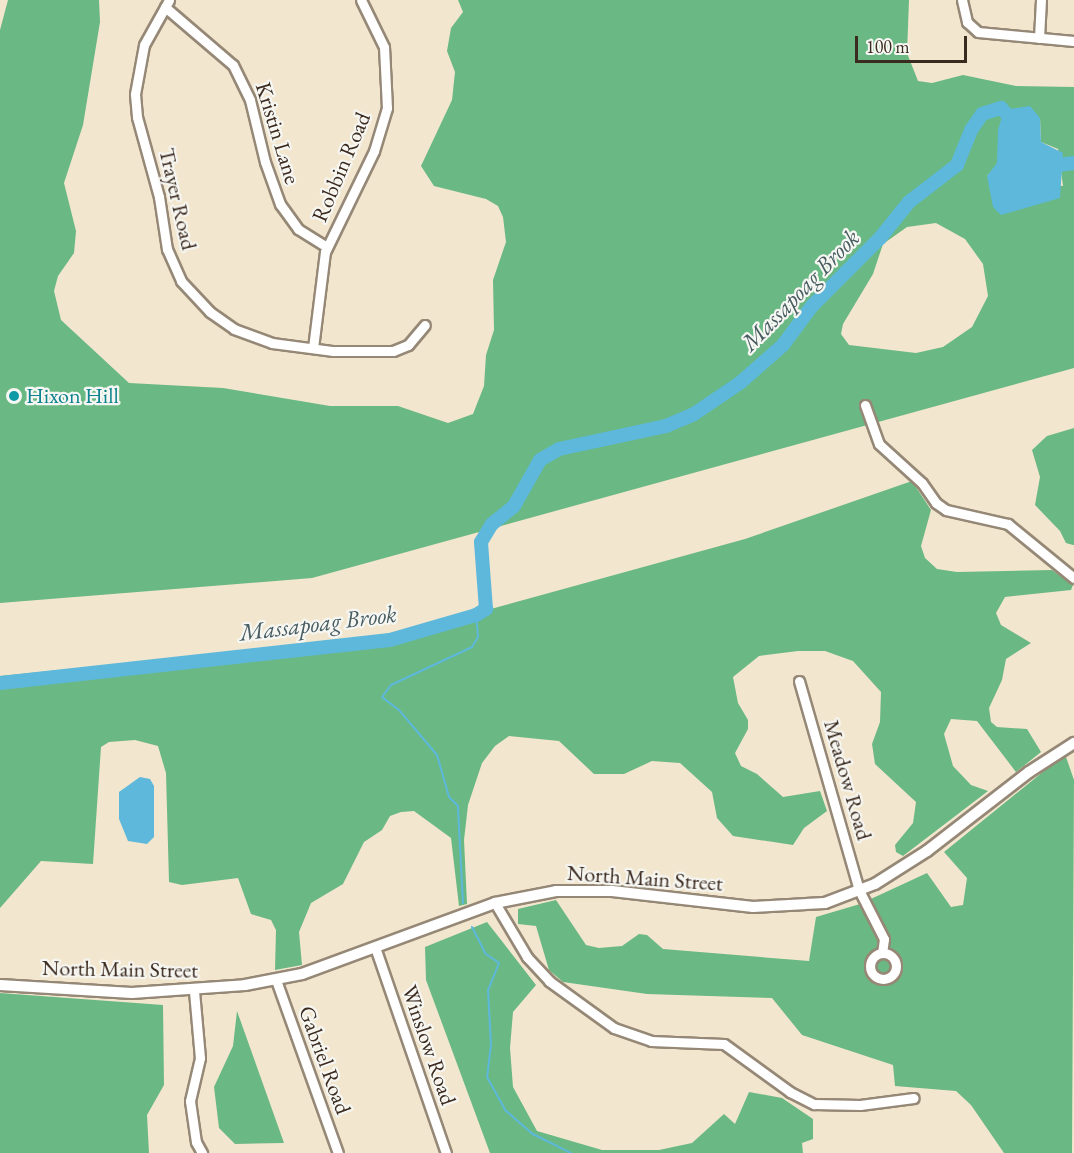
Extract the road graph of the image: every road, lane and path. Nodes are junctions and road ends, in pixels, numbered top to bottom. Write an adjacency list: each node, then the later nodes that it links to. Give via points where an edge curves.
1 (361, 0): 7 (street, Robbin Road, via 384,47 387,108 374,151)
2 (962, 0): 5 (street, via 966,19 978,32)
3 (1041, 0): 5 (street)
4 (167, 3): 7 (street, Kristin Lane, via 233,65 250,100 280,204 298,229); 9 (street, Trayer Road, via 144,45 135,94 172,262 193,295 234,329 272,343)
5 (1039, 38): 6 (street)
6 (1074, 41)
7 (327, 247): 9 (street, Robbin Road)
8 (424, 325): 9 (street, Trayer Road, via 408,345 393,351)
9 (312, 348)
10 (865, 405): 11 (street, via 877,442 922,483 936,503 946,510 1008,524)
11 (1074, 578)
12 (799, 681): 14 (street, Meadow Road)
13 (1074, 743): 14 (main road, North Main Street, via 1029,772 927,851)
14 (859, 890): 15 (main road, North Main Street, via 805,906 753,907 580,890 537,893); 17 (street, Meadow Road, via 884,939)
15 (495, 903): 16 (main road, North Main Street); 21 (street, via 527,957 549,981 614,1029 651,1041 724,1044 790,1092 814,1104 847,1106)
16 (376, 950): 18 (main road, North Main Street); 24 (street, Winslow Road)
17 (882, 953)
18 (276, 980): 20 (main road, North Main Street); 23 (street, Gabriel Road)
19 (0, 985): 20 (main road, North Main Street, via 132,993)
20 (194, 991): 22 (street, via 200,1058 190,1101 196,1142)
21 (914, 1098)
22 (202, 1153)
23 (338, 1153)
24 (446, 1153)

